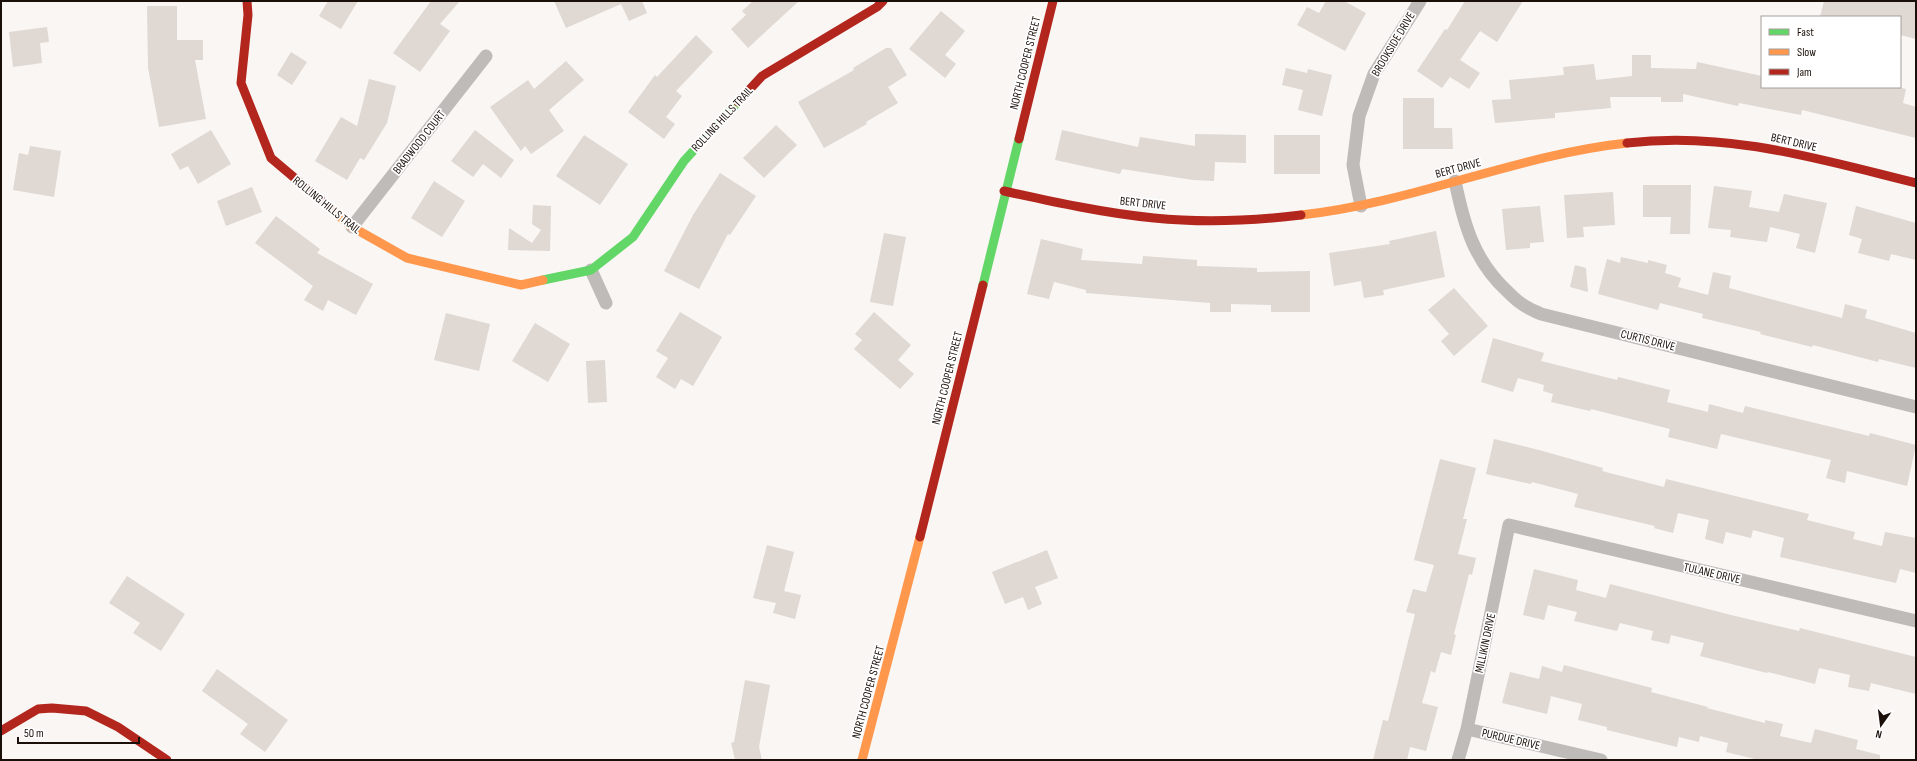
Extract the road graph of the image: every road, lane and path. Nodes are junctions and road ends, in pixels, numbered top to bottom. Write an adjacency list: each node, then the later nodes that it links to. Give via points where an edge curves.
1 (247, 1): 10 (street, ROLLING HILLS TRAIL, via 248,15 241,83 271,158)
2 (883, 1): 11 (street, ROLLING HILLS TRAIL, via 762,76 684,161 633,237)
3 (1053, 1): 8 (street, NORTH COOPER STREET)
4 (1420, 1): 9 (street, BROOKSIDE DRIVE, via 1374,74 1359,116 1353,165)
5 (486, 56): 10 (street, BRADWOOD COURT)
6 (1455, 181): 7 (street, BERT DRIVE, via 1612,144 1674,139 1741,142); 9 (street, BERT DRIVE); 13 (street, CURTIS DRIVE, via 1461,211 1483,265 1521,304 1541,314)
7 (1916, 183)
8 (1004, 192): 9 (street, BERT DRIVE, via 1083,208 1157,218 1232,220 1310,214); 19 (street, NORTH COOPER STREET, via 921,534)
9 (1361, 206)
10 (352, 228): 11 (street, ROLLING HILLS TRAIL, via 407,258 521,284)
11 (591, 270): 12 (street)
12 (606, 303)
13 (1916, 407)
14 (1509, 525): 15 (street, TULANE DRIVE); 16 (street, MILLIKIN DRIVE)
15 (1916, 621)
16 (1467, 729): 20 (street, MILLIKIN DRIVE); 21 (street, PURDUE DRIVE)
17 (1, 731): 18 (street, via 38,709 86,711 118,727)
18 (167, 760)
19 (862, 760)
20 (1458, 760)
21 (1601, 760)

